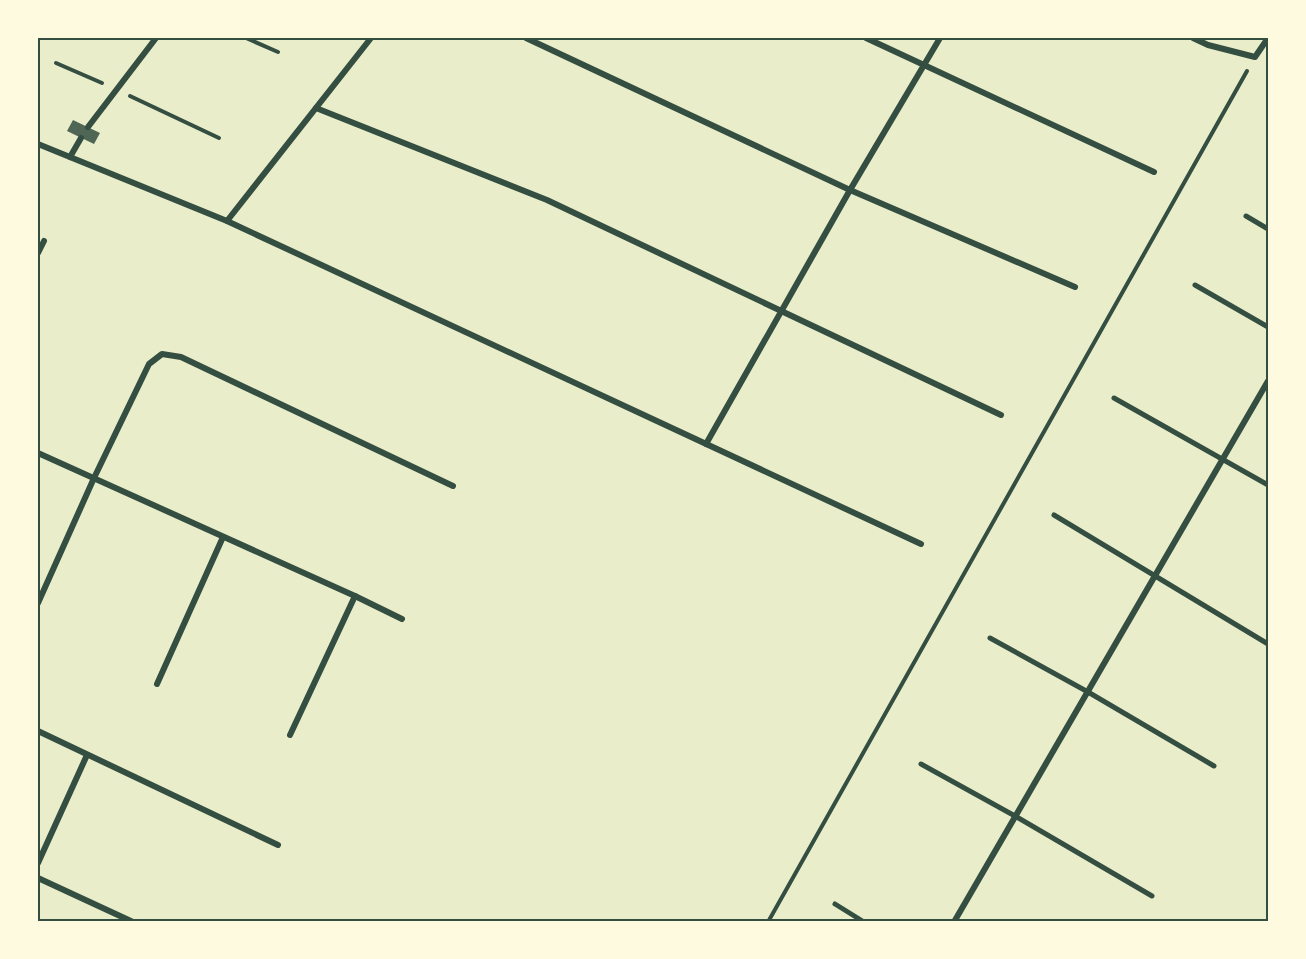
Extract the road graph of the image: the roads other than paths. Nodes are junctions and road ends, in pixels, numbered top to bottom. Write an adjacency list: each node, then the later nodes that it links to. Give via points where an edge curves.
1 (156, 38): 10 (street)
2 (371, 38): 9 (street)
3 (526, 38): 15 (street)
4 (866, 38): 8 (street)
5 (940, 38): 8 (street)
6 (1193, 38): 7 (street, via 1255,57)
7 (1268, 38)
8 (924, 65): 14 (street); 15 (street)
9 (316, 108): 17 (street); 23 (street, via 548,200)
10 (88, 127)
11 (81, 138): 13 (street)
12 (38, 144): 13 (street)
13 (70, 157): 17 (street)
14 (1154, 172)
15 (850, 190): 22 (street); 23 (street)
16 (1246, 216): 18 (street)
17 (227, 221): 28 (street)
18 (1269, 229)
19 (44, 241): 20 (street)
20 (38, 253)
21 (1195, 285): 24 (street)
22 (1075, 287)
23 (782, 312): 27 (street); 28 (street)
24 (1269, 327)
25 (1269, 381): 30 (street)
26 (1114, 398): 30 (street)
27 (1001, 415)
28 (706, 444): 36 (street)
29 (38, 453): 31 (street)
30 (1223, 458): 32 (street); 37 (street)
31 (94, 478): 33 (street, via 149,364 162,354 181,357); 35 (street); 39 (street)
32 (1269, 485)
33 (453, 486)
34 (1054, 516): 37 (street)
35 (223, 537): 38 (street); 43 (street)
36 (921, 544)
37 (1156, 575): 42 (street); 44 (street)
38 (355, 596): 40 (street); 46 (street)
39 (38, 603)
40 (402, 620)
41 (990, 638): 44 (street)
42 (1269, 644)
43 (157, 684)
44 (1088, 692): 49 (street); 50 (street)
45 (38, 731): 47 (street)
46 (290, 735)
47 (87, 754): 51 (street); 52 (street)
48 (921, 764): 50 (street)
49 (1214, 766)
50 (1016, 816): 54 (street); 58 (street)
51 (278, 845)
52 (38, 863)
53 (38, 878): 56 (street)
54 (1152, 896)
55 (835, 904): 57 (street)
56 (133, 921)
57 (864, 921)
58 (954, 921)

